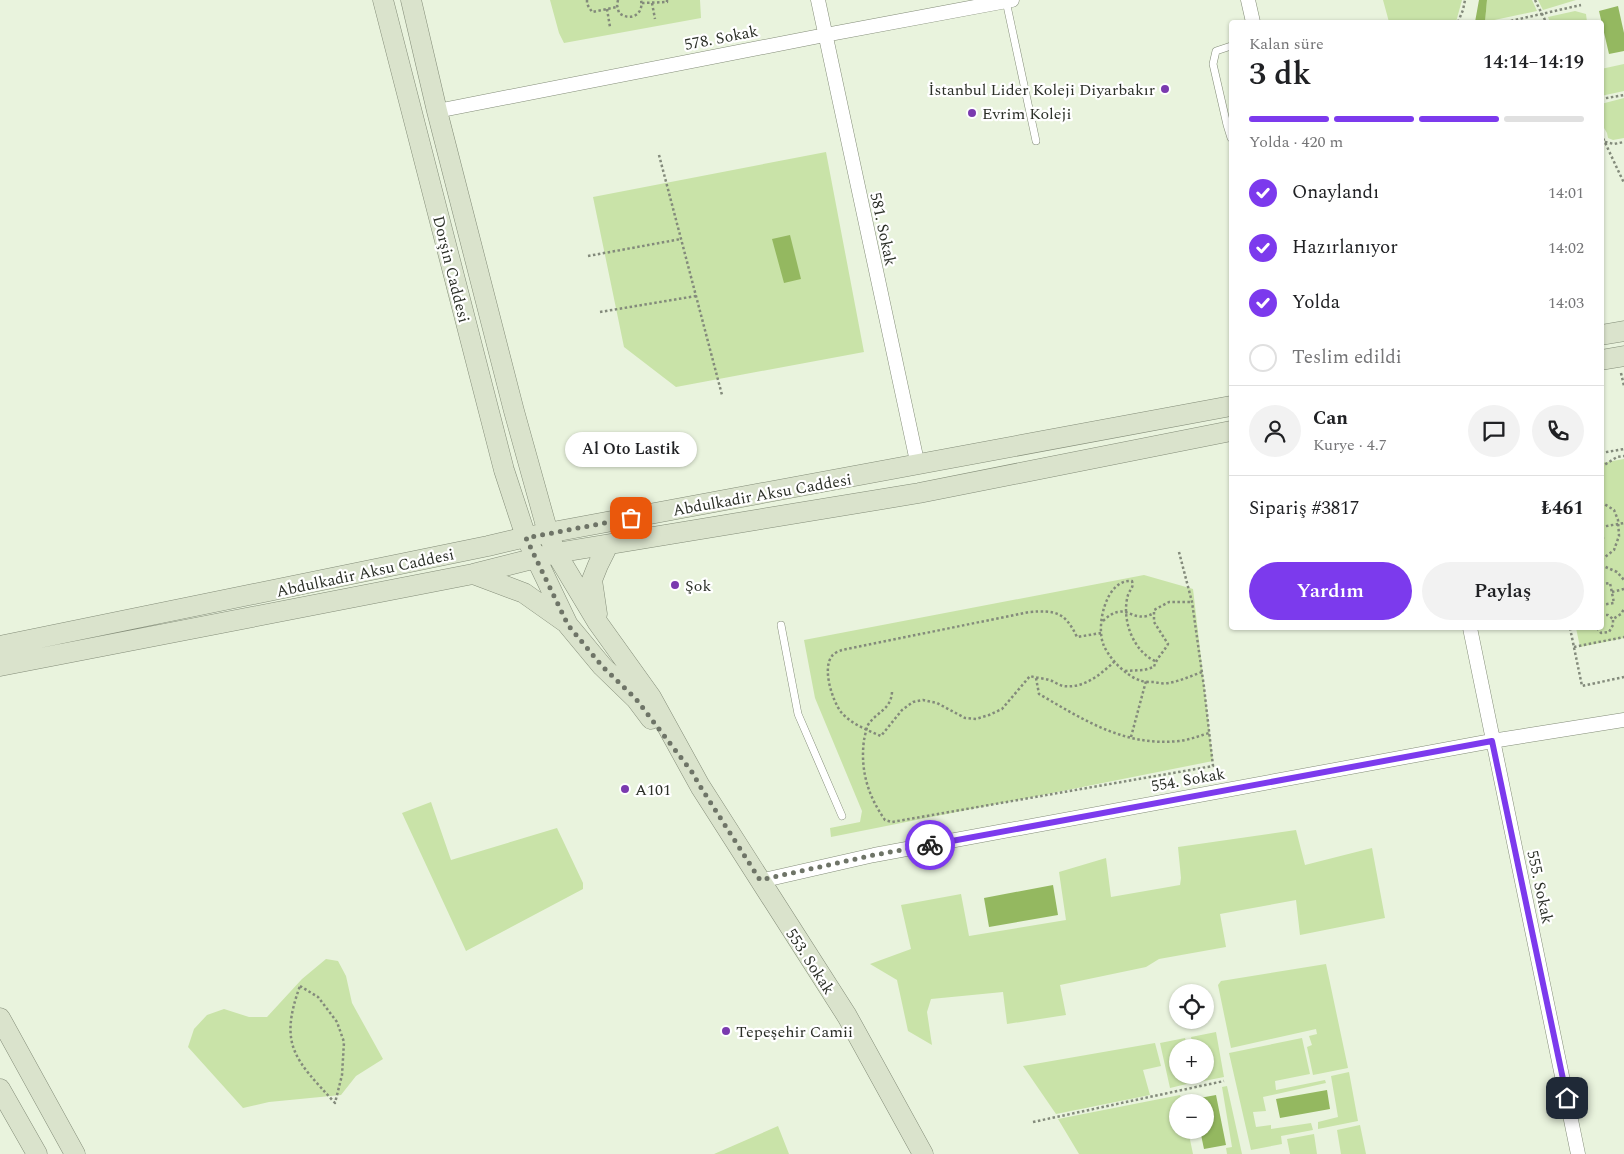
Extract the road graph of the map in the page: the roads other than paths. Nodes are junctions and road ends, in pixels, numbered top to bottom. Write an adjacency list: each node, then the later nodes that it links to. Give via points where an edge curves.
1 (383, 0): 20 (main road, Dorşin Caddesi, via 504,470)
2 (411, 0): 9 (main road, Dorşin Caddesi)
3 (818, 0): 7 (street, 581. Sokak)
4 (1009, 0): 7 (street, 578. Sokak); 11 (lane)
5 (1248, 0): 6 (street)
6 (1253, 20)
7 (824, 35): 9 (street, 578. Sokak); 18 (street, 581. Sokak)
8 (1229, 47): 10 (lane, via 1216,51 1213,64)
9 (437, 111): 19 (main road, Dorşin Caddesi)
10 (1229, 132)
11 (1036, 141)
12 (1624, 330): 13 (main road)
13 (1604, 334)
14 (1624, 356): 15 (main road)
15 (1604, 359)
16 (1229, 406): 18 (main road, Abdulkadir Aksu Caddesi)
17 (1229, 431): 21 (main road, Abdulkadir Aksu Caddesi, via 919,493)
18 (918, 466): 19 (main road, Abdulkadir Aksu Caddesi)
19 (548, 533): 20 (main road, Abdulkadir Aksu Caddesi); 22 (main road, Dorşin Caddesi)
20 (526, 538): 23 (main road, Dorşin Caddesi); 29 (main road, Abdulkadir Aksu Caddesi)
21 (608, 545): 22 (main road, Abdulkadir Aksu Caddesi); 25 (main road, via 592,580)
22 (556, 553): 23 (main road, Abdulkadir Aksu Caddesi); 25 (main road, Dorşin Caddesi)
23 (536, 559): 24 (main road, Abdulkadir Aksu Caddesi); 26 (main road, Dorşin Caddesi)
24 (473, 574): 26 (main road, via 531,596); 30 (main road, Abdulkadir Aksu Caddesi)
25 (598, 623): 33 (main road, Dorşin Caddesi, via 651,697)
26 (568, 625): 33 (main road, via 602,666 636,699)
27 (781, 625): 34 (lane, via 798,714)
28 (1470, 630): 32 (street, 555. Sokak)
29 (0, 646)
30 (0, 666)
31 (1624, 720): 32 (street, 554. Sokak)
32 (1492, 741): 35 (street, 554. Sokak, via 874,855); 41 (street, 555. Sokak)
33 (692, 772): 35 (main road, 553. Sokak)
34 (842, 816)
35 (760, 880): 40 (main road, 553. Sokak, via 847,1016)
36 (0, 1018): 39 (main road)
37 (0, 1089): 38 (main road)
38 (37, 1154)
39 (75, 1154)
40 (923, 1154)
41 (1578, 1154)

